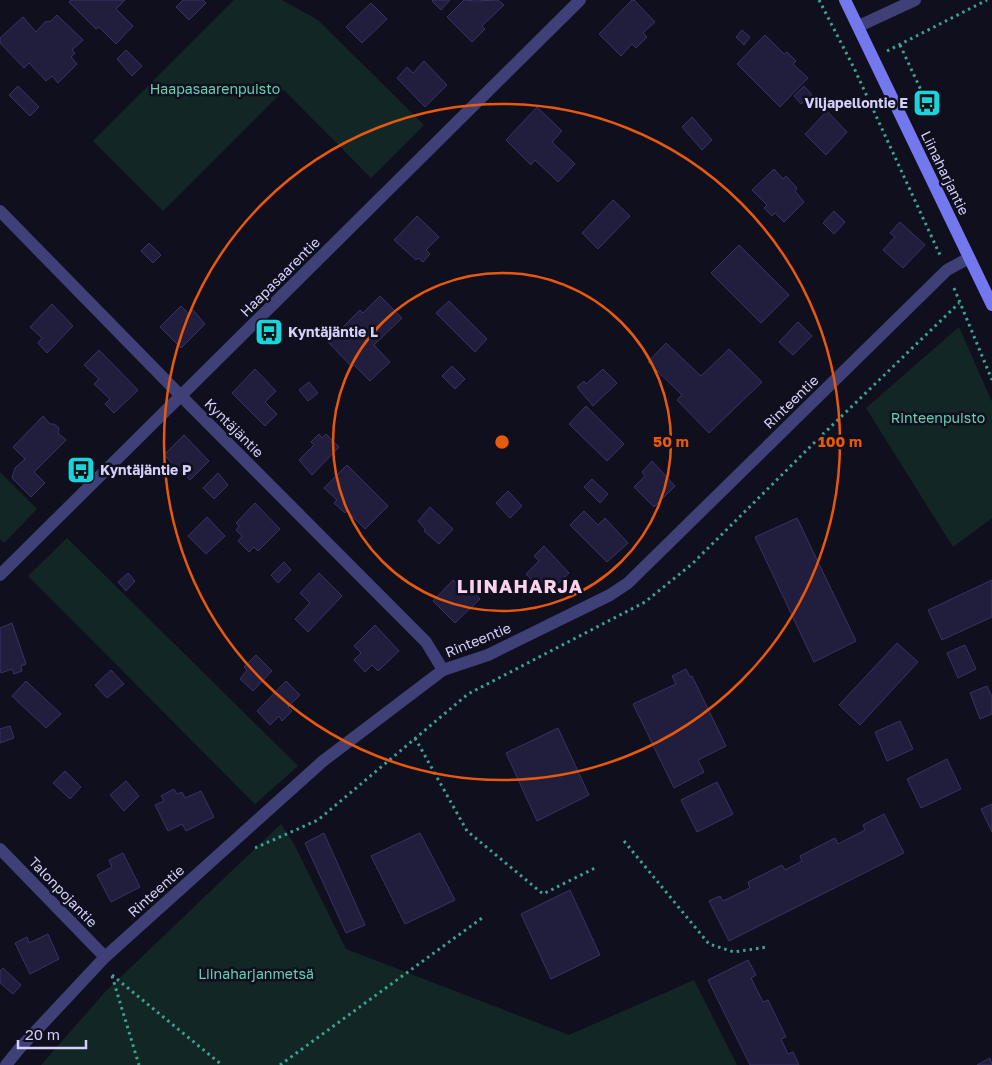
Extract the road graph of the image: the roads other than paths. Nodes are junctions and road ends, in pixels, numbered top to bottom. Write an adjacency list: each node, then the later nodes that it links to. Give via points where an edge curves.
1 (580, 0): 8 (street, Haapasaarentie)
2 (845, 0): 4 (main road, Liinaharjantie)
3 (915, 0): 4 (street)
4 (858, 26): 6 (main road, Liinaharjantie)
5 (0, 211): 8 (street, Kyntäjäntie)
6 (969, 258): 7 (main road, Liinaharjantie); 10 (street, Rinteentie, via 947,270 628,583 488,656)
7 (992, 305)
8 (181, 396): 9 (street, Haapasaarentie); 10 (street, Kyntäjäntie, via 426,642)
9 (0, 575)
10 (444, 670): 12 (street, Rinteentie, via 322,760)
11 (0, 849): 12 (street, Talonpojantie)
12 (105, 957): 13 (street, Rinteentie)
13 (6, 1065)

